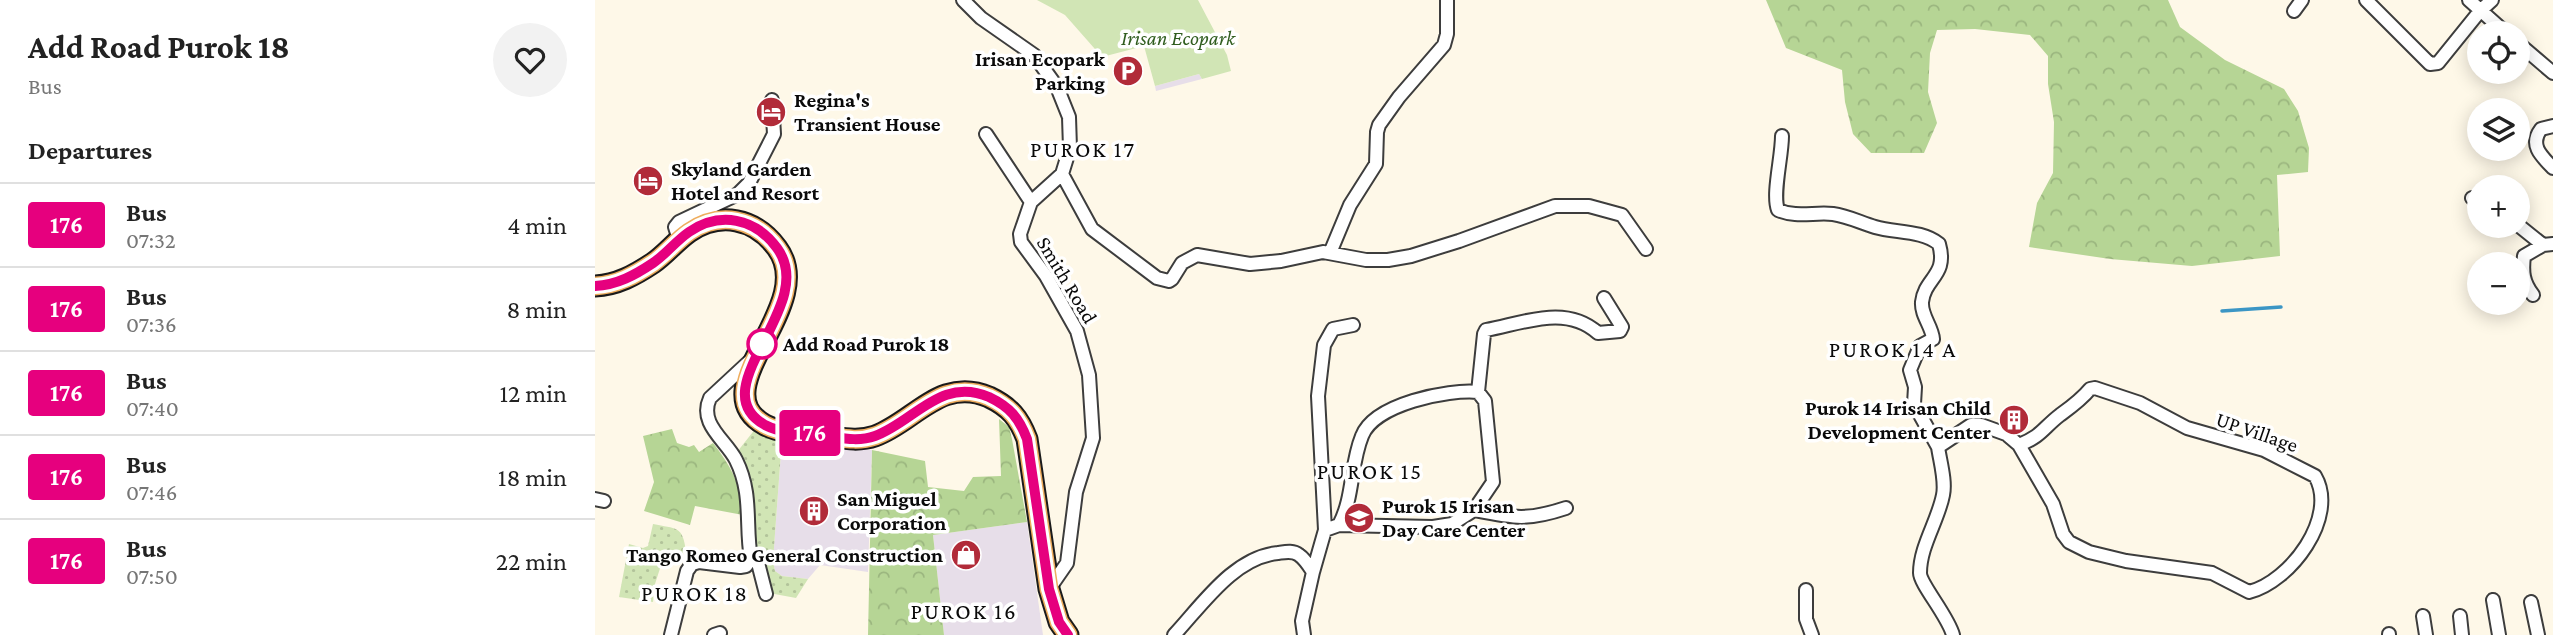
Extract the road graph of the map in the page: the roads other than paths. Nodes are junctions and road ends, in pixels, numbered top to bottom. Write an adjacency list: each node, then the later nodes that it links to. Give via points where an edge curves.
1 (963, 0): 17 (street, via 1034,55 1057,87 1071,135)
2 (1447, 0): 23 (street, via 1444,45 1379,125 1375,164 1350,205)
3 (2302, 0): 7 (street)
4 (2366, 0): 8 (street, via 2430,64 2438,63)
5 (2469, 0): 8 (street)
6 (2493, 0): 8 (street)
7 (2294, 11)
8 (2480, 11): 9 (street)
9 (2492, 21)
10 (2530, 53): 11 (street)
11 (2553, 73)
12 (772, 100): 20 (street, via 774,134 749,183 738,194 685,217 675,227)
13 (2553, 125): 16 (street, via 2541,129 2535,141)
14 (986, 134): 18 (street)
15 (1782, 136): 31 (street, via 1778,210 1842,216 1939,244 1941,266 1922,299 1933,340 1920,346 1910,370 1914,404)
16 (2553, 168)
17 (1062, 174): 18 (street); 23 (street, via 1092,229 1163,281 1173,279 1182,263 1197,255 1250,264)
18 (1031, 202): 38 (street, Smith Road, via 1021,224 1021,242 1077,331 1089,375 1093,438 1076,492 1067,562)
19 (2530, 233): 21 (street)
20 (679, 240): 24 (highway, via 655,262 623,281); 28 (highway, via 704,224 734,219 759,230 781,254 788,277 786,293)
21 (2548, 245): 25 (street, via 2524,256 2524,282)
22 (1646, 248): 23 (street, via 1622,215 1572,205 1542,210 1411,256 1366,260)
23 (1330, 253)
24 (595, 286)
25 (2533, 295)
26 (1604, 298): 29 (street, via 1622,327 1620,331 1598,333 1589,325 1555,315 1486,330)
27 (1353, 325): 35 (street, via 1333,329 1324,345 1318,396)
28 (755, 357): 36 (street, via 706,406 713,431 736,459 744,480); 38 (highway, via 744,392 747,402 766,425 785,430 856,440 876,436 932,401 959,392 980,393 1008,407 1027,439)
29 (1478, 392): 33 (street, via 1485,401 1493,482); 34 (street, via 1421,397 1373,422 1363,432)
30 (2019, 446): 30 (street, UP Village, via 2069,542 2126,561 2211,573 2249,592 2268,584 2296,561 2312,536 2320,508 2315,476 2294,463 2187,428 2140,403 2095,388 2036,439); 31 (street, UP Village, via 2006,435 1971,425)
31 (1938, 447): 50 (street, via 1944,492 1920,575)
32 (1566, 508): 33 (street, via 1539,517 1514,518)
33 (1474, 510): 34 (street, via 1452,524 1433,527)
34 (1339, 525): 35 (street)
35 (1325, 530): 37 (street)
36 (751, 559): 40 (street, via 757,559); 45 (street, via 740,567 699,562 689,566)
37 (1313, 572): 47 (street, via 1293,551 1270,554 1245,565); 48 (street, via 1302,621)
38 (1049, 589): 46 (highway)
39 (1805, 590): 49 (street)
40 (766, 594)
41 (2493, 600): 53 (street)
42 (2531, 602): 54 (street)
43 (2423, 616): 51 (street)
44 (2460, 616): 52 (street)
45 (671, 635)
46 (1068, 635)
47 (1174, 635)
48 (1304, 635)
49 (1812, 635)
50 (1953, 635)
51 (2426, 635)
52 (2462, 635)
53 (2499, 635)
54 (2537, 635)

